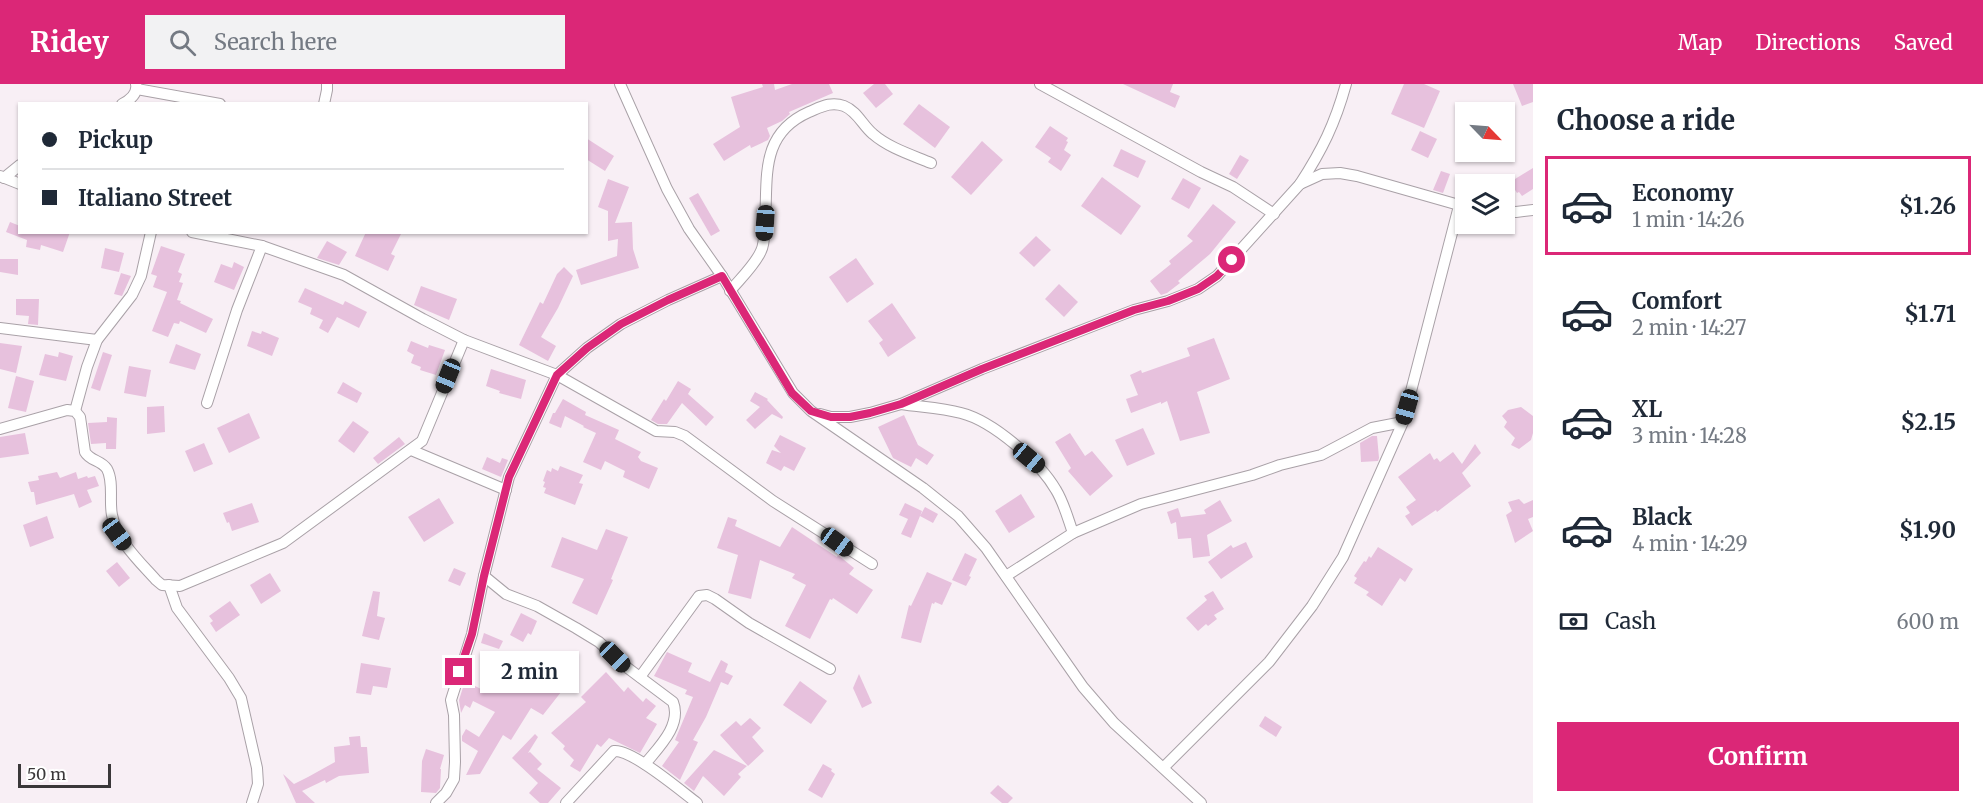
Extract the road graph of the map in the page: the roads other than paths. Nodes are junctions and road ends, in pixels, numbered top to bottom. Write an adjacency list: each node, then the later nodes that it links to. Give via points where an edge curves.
1 (327, 84): 8 (street)
2 (620, 84): 23 (street, via 667,189)
3 (1040, 84): 17 (street, via 1233,187)
4 (1346, 84): 13 (street, via 1322,150)
5 (137, 86): 6 (street); 7 (street)
6 (125, 102)
7 (211, 102)
8 (324, 102)
9 (931, 163): 24 (street, via 884,142 843,105 830,103 797,118 783,129 772,147 766,169 761,251)
10 (18, 166): 11 (street)
11 (2, 177): 12 (street)
12 (18, 183)
13 (1300, 184): 14 (street, via 1323,174 1340,173); 17 (street)
14 (1455, 204)
15 (1533, 210): 16 (street)
16 (1515, 212)
17 (1274, 214): 30 (street, via 1217,276 1198,289 1134,310)
18 (1455, 232): 33 (street)
19 (151, 234): 26 (street, via 141,276 132,295)
20 (208, 234): 21 (street)
21 (224, 236): 22 (street)
22 (262, 246): 27 (street, via 344,275); 29 (street)
23 (722, 276): 24 (street); 28 (street, via 621,324)
24 (730, 291): 32 (street, via 792,393)
25 (0, 328): 26 (street)
26 (97, 340): 31 (street)
27 (464, 340): 28 (street); 35 (street, via 422,441)
28 (557, 375): 36 (street); 38 (street, via 656,431 684,436 773,501)
29 (207, 403)
30 (901, 404): 32 (street, via 850,417); 37 (street, via 960,413 993,428 1042,468 1058,492)
31 (75, 411): 34 (street); 41 (street, via 81,417 85,452 107,470 117,534 156,580)
32 (811, 411): 40 (street, via 958,516)
33 (1403, 422): 37 (street, via 1372,428 1322,455 1141,504); 45 (street, via 1343,557 1312,606 1269,662)
34 (0, 429)
35 (411, 450): 36 (street); 41 (street, via 274,548 185,584)
36 (506, 490): 39 (street)
37 (1073, 533): 40 (street)
38 (872, 564)
39 (484, 576): 43 (street, via 506,594 576,627); 46 (street, via 472,634 451,700 455,762 454,778)
40 (1006, 576): 45 (street, via 1083,687 1114,723)
41 (169, 585): 47 (street, via 177,608 241,698 258,784)
42 (830, 669): 43 (street, via 707,595 699,596)
43 (640, 677): 44 (street, via 673,702 676,710 669,732)
44 (645, 764): 50 (street, via 626,752 614,751); 51 (street)
45 (1164, 767): 52 (street)
46 (446, 793): 48 (street); 49 (street)
47 (252, 803)
48 (436, 803)
49 (453, 803)
50 (566, 803)
51 (697, 803)
52 (1201, 803)

